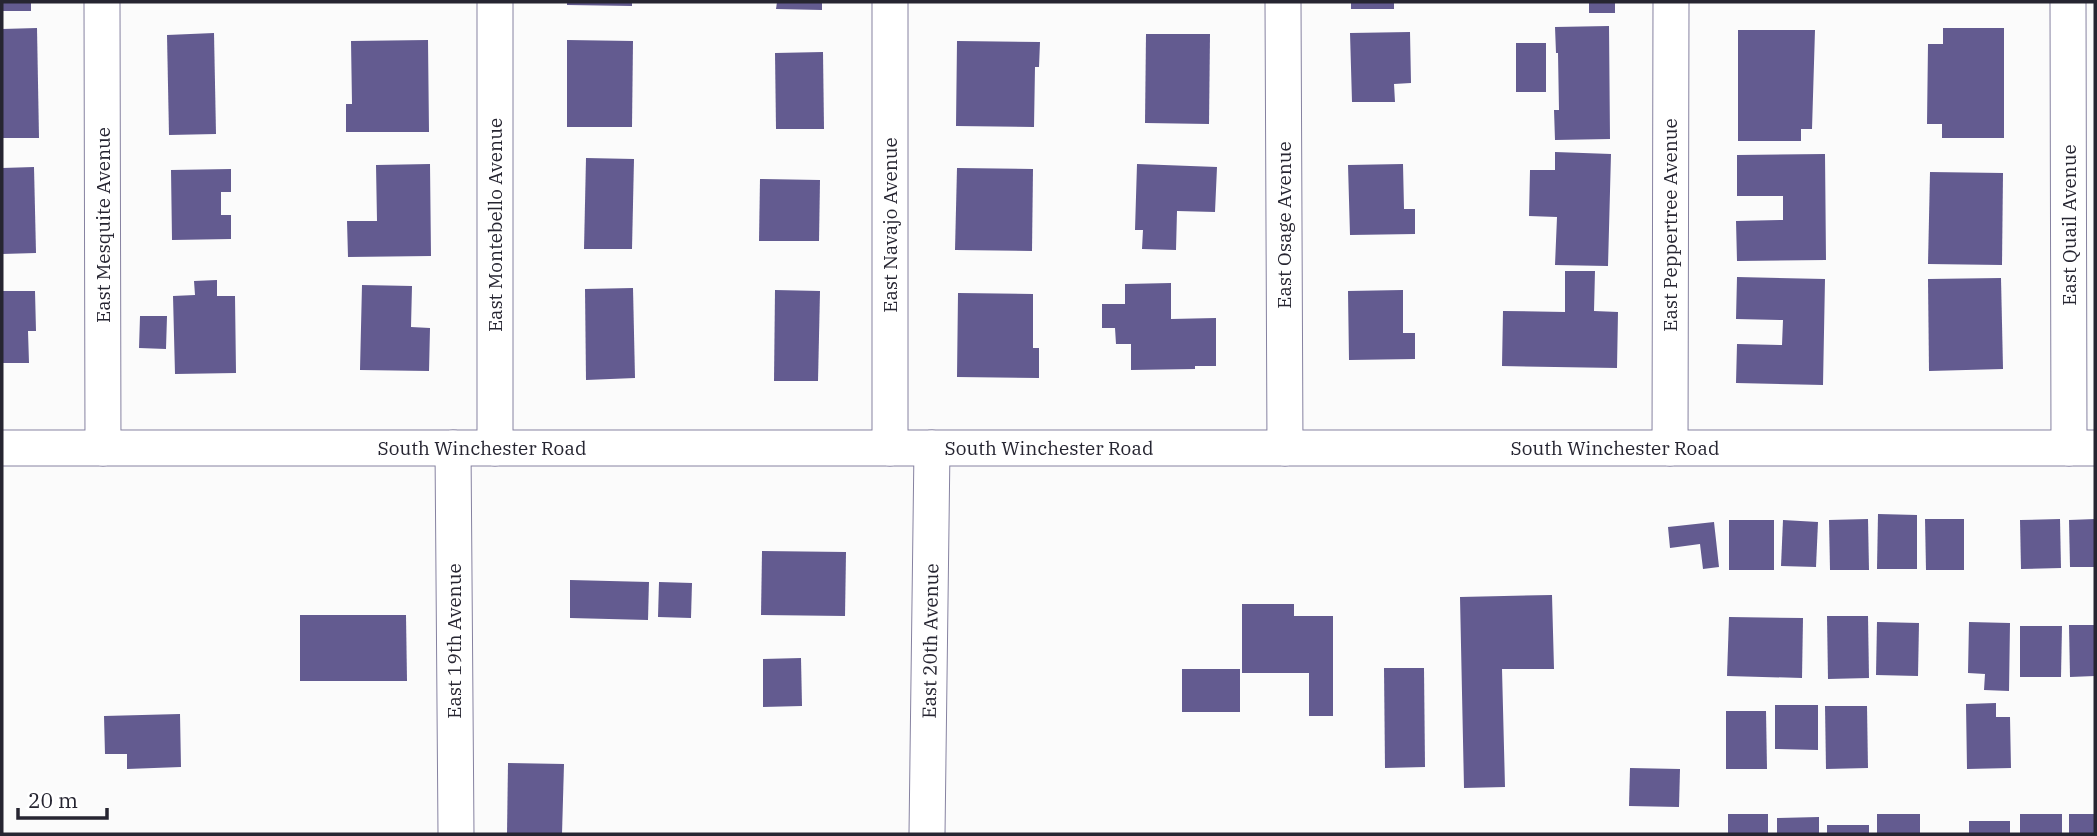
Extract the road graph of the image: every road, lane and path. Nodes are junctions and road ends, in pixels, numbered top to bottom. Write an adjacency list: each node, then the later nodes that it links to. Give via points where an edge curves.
1 (103, 2): 8 (street, East Mesquite Avenue)
2 (495, 2): 10 (street, East Montebello Avenue)
3 (890, 2): 11 (street, East Navajo Avenue)
4 (1283, 2): 13 (street, East Osage Avenue)
5 (1671, 2): 14 (street, East Peppertree Avenue)
6 (2068, 2): 15 (street, East Quail Avenue)
7 (2, 448): 8 (street, South Winchester Road)
8 (103, 448): 9 (street, South Winchester Road)
9 (453, 448): 10 (street, South Winchester Road); 16 (street, East 19th Avenue)
10 (495, 448): 11 (street, South Winchester Road)
11 (890, 448): 12 (street, South Winchester Road)
12 (932, 448): 13 (street, South Winchester Road); 17 (street, East 20th Avenue)
13 (1285, 448): 14 (street, South Winchester Road)
14 (1670, 448): 15 (street, South Winchester Road)
15 (2082, 448)
16 (456, 834)
17 (927, 834)

